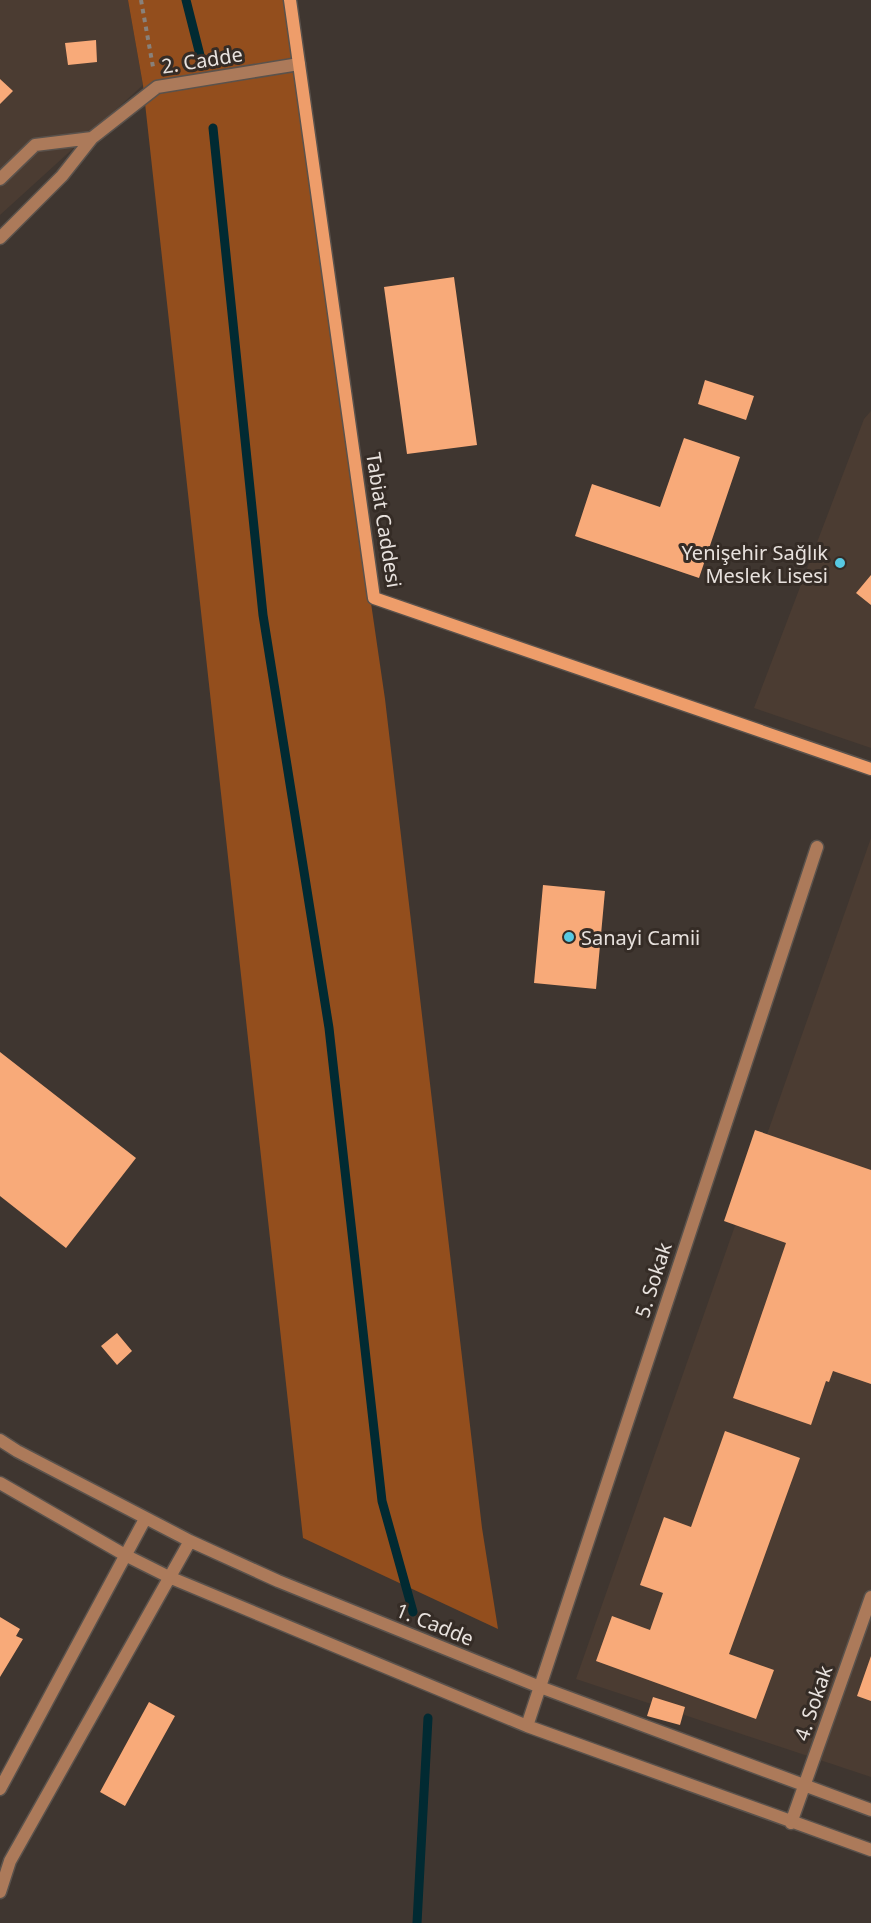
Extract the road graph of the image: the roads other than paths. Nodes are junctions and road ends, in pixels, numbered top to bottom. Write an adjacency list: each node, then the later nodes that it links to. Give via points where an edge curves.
1 (290, 0): 2 (street, Tabiat Caddesi)
2 (299, 64): 3 (lane, 2. Cadde, via 156,87); 6 (street, Tabiat Caddesi, via 374,598)
3 (92, 138): 4 (lane, via 35,145); 5 (lane, 2. Cadde, via 62,176)
4 (0, 179)
5 (0, 238)
6 (871, 769)
7 (817, 847): 15 (lane, 5. Sokak)
8 (0, 1440): 10 (lane, 1. Cadde)
9 (0, 1483): 12 (lane)
10 (145, 1519): 11 (lane, 1. Cadde); 12 (lane)
11 (190, 1541): 13 (lane); 15 (lane, 1. Cadde, via 278,1581)
12 (124, 1555): 13 (lane); 18 (lane)
13 (169, 1576): 16 (lane); 22 (lane, via 10,1861)
14 (871, 1597): 17 (lane, 4. Sokak)
15 (540, 1687): 16 (lane, 5. Sokak); 17 (lane, 1. Cadde)
16 (527, 1726): 20 (lane)
17 (804, 1786): 19 (lane, 1. Cadde); 20 (lane, 4. Sokak)
18 (0, 1788)
19 (871, 1810)
20 (791, 1822): 21 (lane)
21 (871, 1850)
22 (0, 1892)

